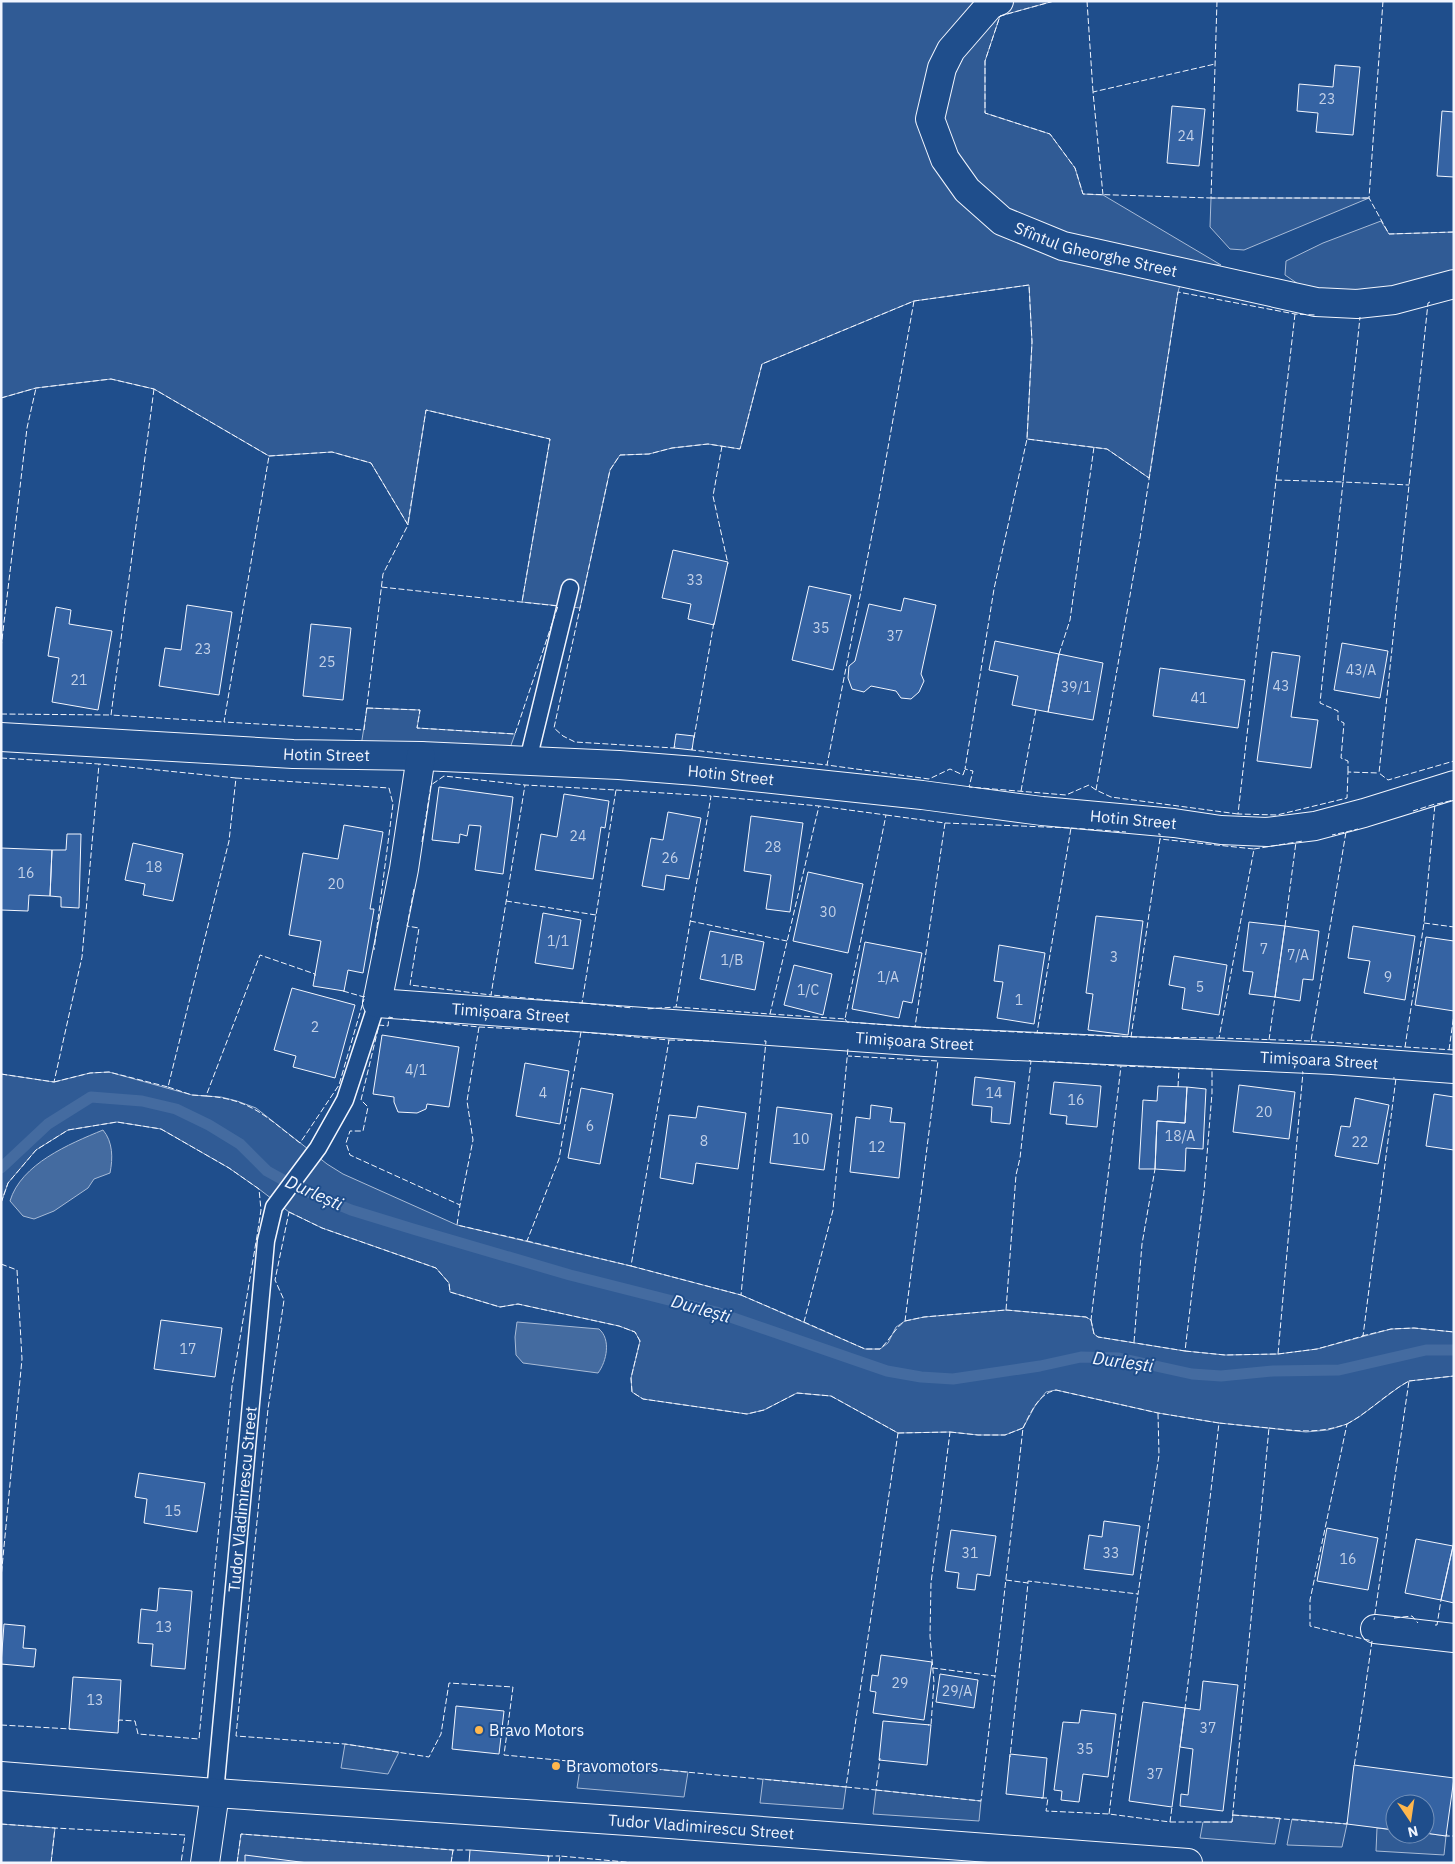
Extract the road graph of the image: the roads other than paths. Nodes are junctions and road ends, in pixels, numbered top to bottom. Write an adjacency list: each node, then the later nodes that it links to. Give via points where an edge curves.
1 (999, 1): 2 (street, Sfîntul Gheorghe Street, via 990,5 952,50 942,68 930,119 945,159 968,190 1002,221 1063,246 1316,302 1357,304 1394,300)
2 (1454, 284)
3 (570, 588): 6 (lane)
4 (1, 737): 5 (street, Hotin Street, via 293,754)
5 (421, 756): 6 (street, Hotin Street); 8 (street, via 404,869)
6 (528, 760): 7 (street, Hotin Street, via 696,771 1042,811 1267,832 1315,826)
7 (1454, 785)
8 (376, 1003): 9 (street, Timișoara Street, via 925,1042 1332,1060); 13 (lane, Tudor Vladimirescu Street, via 345,1100 310,1159 274,1207 266,1241)
9 (1454, 1069)
10 (1376, 1629): 11 (street)
11 (1454, 1638)
12 (1, 1776): 13 (street, Tudor Vladimirescu Street)
13 (215, 1793): 14 (street); 15 (street, Tudor Vladimirescu Street)
14 (205, 1863)
15 (1188, 1863)

